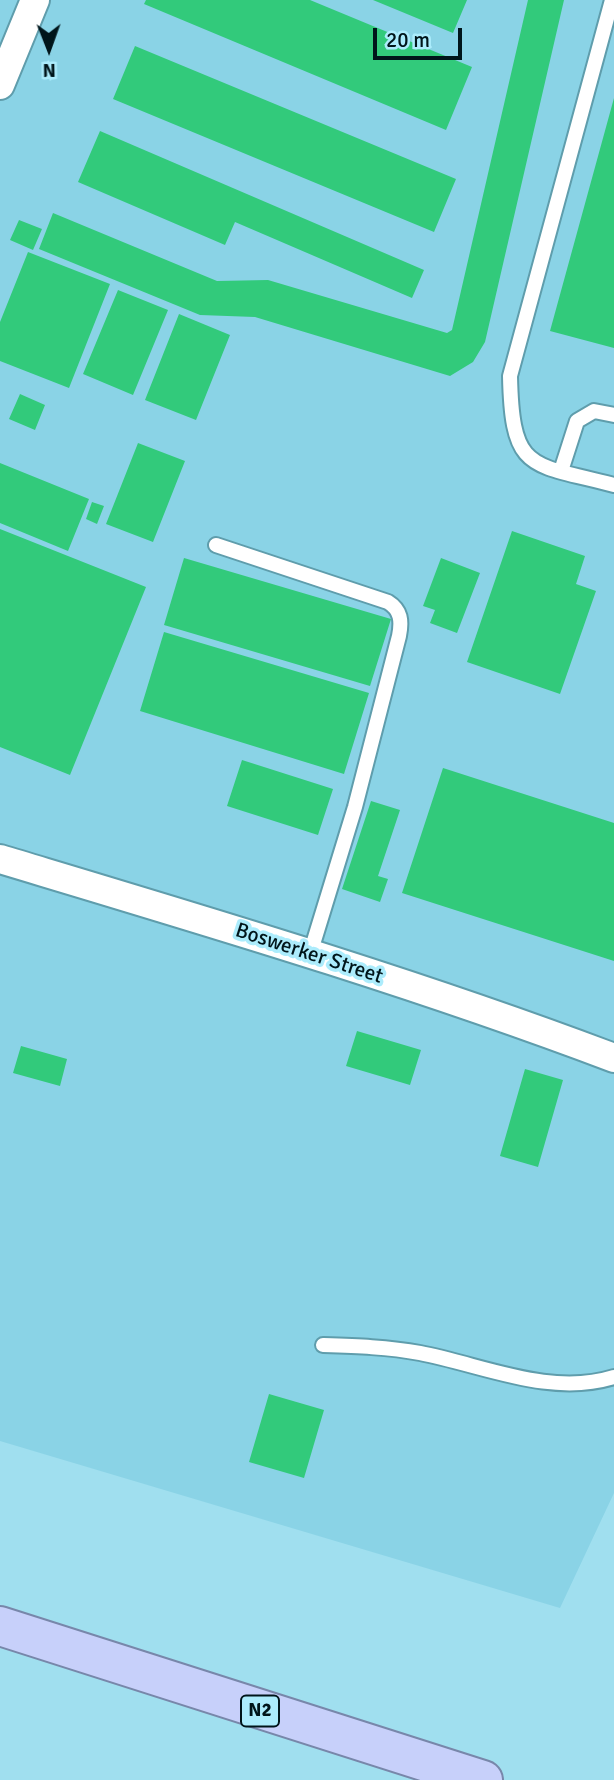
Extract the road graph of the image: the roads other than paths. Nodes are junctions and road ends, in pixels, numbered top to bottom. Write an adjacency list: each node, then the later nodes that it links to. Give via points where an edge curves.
1 (35, 0): 4 (street)
2 (612, 0): 3 (lane)
3 (609, 29): 6 (lane, via 510,376 510,415 517,443 528,458)
4 (0, 85)
5 (614, 415): 6 (lane, via 594,411 577,421)
6 (561, 471): 7 (lane)
7 (614, 485)
8 (216, 545): 10 (lane, via 388,602 400,615 399,636 355,807)
9 (0, 859): 10 (street, Boswerker Street)
10 (310, 954): 11 (street, Boswerker Street)
11 (614, 1058)
12 (323, 1345): 13 (lane, via 418,1352 561,1385 592,1384)
13 (614, 1377)
14 (0, 1626): 15 (highway, N2)
15 (482, 1780)

